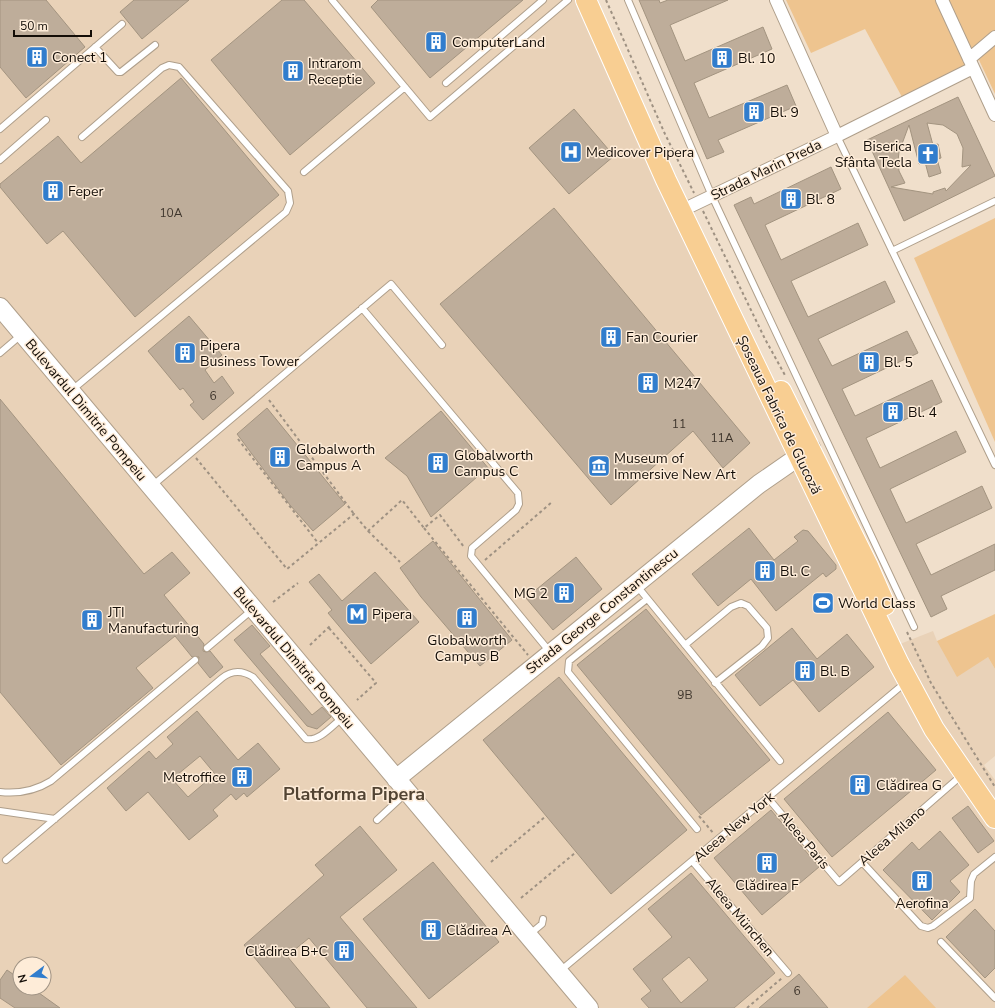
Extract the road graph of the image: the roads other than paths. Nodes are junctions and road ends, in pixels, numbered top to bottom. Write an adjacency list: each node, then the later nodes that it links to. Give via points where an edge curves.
1 (332, 0): 15 (lane)
2 (543, 0): 14 (lane)
3 (568, 0): 15 (lane, via 430,118)
4 (586, 0): 33 (main road, Șoseaua Fabrica de Glucoză, via 642,130)
5 (598, 0): 25 (main road, Șoseaua Fabrica de Glucoză, via 633,83)
6 (628, 0): 23 (lane)
7 (776, 0): 19 (street, Strada Marin Preda)
8 (942, 0): 13 (street)
9 (122, 24): 12 (lane)
10 (995, 37): 13 (street)
11 (155, 45): 12 (lane, via 121,72 118,72)
12 (95, 47): 18 (lane)
13 (971, 63): 16 (street); 19 (street)
14 (446, 83)
15 (405, 87): 22 (lane)
16 (995, 115)
17 (46, 120): 21 (lane)
18 (0, 129)
19 (837, 136): 23 (street, Strada Marin Preda); 26 (lane)
20 (82, 137): 32 (lane, via 162,68 174,65 179,67 288,191 290,203 286,212)
21 (0, 160)
22 (304, 172)
23 (712, 196): 25 (street, Strada Marin Preda); 39 (lane)
24 (995, 201): 26 (lane)
25 (691, 206): 33 (main road, Șoseaua Fabrica de Glucoză, via 766,362)
26 (892, 251): 34 (lane)
27 (0, 307): 29 (street, Bulevardul Dimitrie Pompeiu)
28 (362, 308): 30 (lane, via 391,284); 35 (lane); 42 (lane, via 518,494 519,504 516,510 472,548 471,556)
29 (22, 334): 31 (lane); 32 (street, Bulevardul Dimitrie Pompeiu)
30 (442, 345)
31 (0, 353)
32 (71, 391): 35 (street, Bulevardul Dimitrie Pompeiu)
33 (804, 452): 36 (street, Strada George Constantinescu, via 768,477); 44 (main road, Șoseaua Fabrica de Glucoză); 52 (main road, Șoseaua Fabrica de Glucoză, via 868,566 911,664 965,758)
34 (995, 465)
35 (150, 487): 38 (street, Bulevardul Dimitrie Pompeiu)
36 (635, 584): 37 (lane); 42 (street, Strada George Constantinescu)
37 (648, 599): 40 (lane); 56 (lane, via 569,661 568,672)
38 (253, 609): 41 (lane); 46 (street, Bulevardul Dimitrie Pompeiu)
39 (914, 627)
40 (685, 645): 45 (lane); 45 (lane, via 732,607 741,603 748,606 767,628 768,638 762,646)
41 (208, 648)
42 (551, 653): 49 (street, Strada George Constantinescu)
43 (195, 660): 50 (lane, via 51,781 22,793)
44 (907, 680): 48 (main road, Șoseaua Fabrica de Glucoză); 51 (lane, Aleea New York)
45 (715, 683): 47 (lane)
46 (344, 717): 49 (street, Bulevardul Dimitrie Pompeiu); 54 (lane, via 318,737 306,739 253,677 242,672 232,672)
47 (780, 761)
48 (963, 774): 52 (main road, Șoseaua Fabrica de Glucoză); 60 (lane, Aleea Milano)
49 (402, 786): 55 (lane); 63 (street, Bulevardul Dimitrie Pompeiu)
50 (0, 792)
51 (768, 798): 59 (lane, Aleea New York); 61 (lane, Aleea Paris)
52 (995, 804)
53 (0, 811): 54 (lane)
54 (55, 819): 58 (lane)
55 (377, 820)
56 (697, 829)
57 (995, 857): 60 (lane, via 974,874 970,898 928,928 921,926)
58 (6, 860)
59 (692, 862): 65 (lane, Aleea New York); 66 (lane, Aleea München)
60 (862, 862): 61 (lane, Aleea Milano)
61 (839, 882)
62 (544, 922): 63 (lane)
63 (528, 935): 65 (street, Bulevardul Dimitrie Pompeiu)
64 (941, 942): 67 (lane)
65 (559, 972): 68 (street, Bulevardul Dimitrie Pompeiu)
66 (788, 973)
67 (995, 998)
68 (589, 1008)

